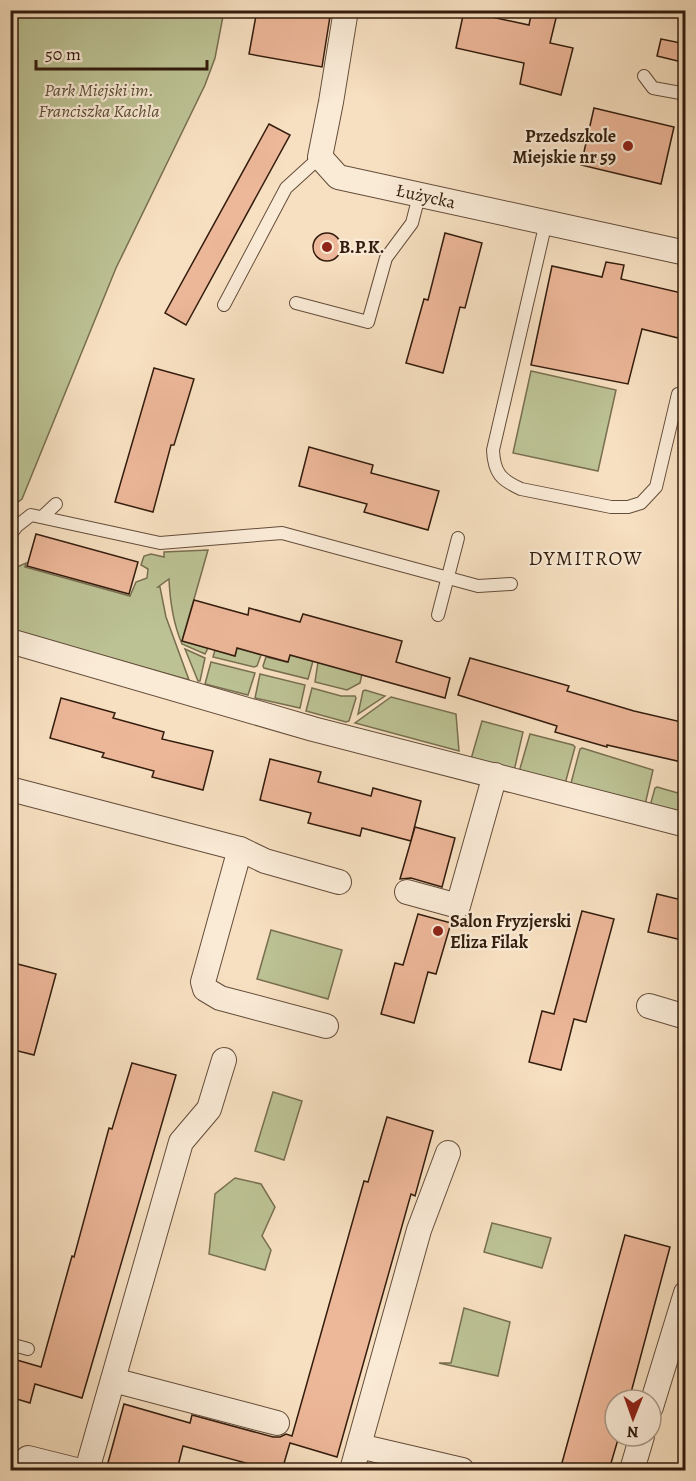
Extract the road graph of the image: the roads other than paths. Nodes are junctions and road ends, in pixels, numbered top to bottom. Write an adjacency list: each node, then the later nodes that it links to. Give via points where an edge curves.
1 (345, 10): 4 (street)
2 (644, 76): 3 (lane, via 653,88)
3 (686, 94)
4 (320, 157): 5 (street, Łużycka, via 338,177); 9 (lane, via 286,188)
5 (419, 196): 6 (street, Łużycka); 8 (lane, via 412,223 386,258 368,322)
6 (546, 222): 7 (street, Łużycka); 10 (lane, via 493,450 498,474 521,489 611,507 641,503 656,487)
7 (686, 253)
8 (296, 303)
9 (224, 305)
10 (678, 394)
11 (56, 504): 12 (lane)
12 (42, 517): 13 (lane, via 31,515); 15 (lane, via 160,543 282,532)
13 (10, 535)
14 (458, 538): 15 (lane)
15 (449, 577): 16 (lane, via 478,585); 17 (lane)
16 (511, 584)
17 (438, 615)
18 (10, 641): 19 (street, via 247,711)
19 (495, 775): 21 (street); 24 (street, via 458,906)
20 (10, 789): 22 (street)
21 (686, 825)
22 (240, 849): 23 (street, via 265,861); 27 (street, via 203,982 205,990 220,998)
23 (339, 882)
24 (407, 892)
25 (650, 1006): 26 (street)
26 (686, 1017)
27 (326, 1026)
28 (224, 1060): 33 (street, via 209,1108 181,1142)
29 (448, 1153): 36 (street, via 419,1230)
30 (686, 1293): 34 (street)
31 (10, 1344): 32 (lane)
32 (28, 1349)
33 (113, 1380): 35 (street); 40 (street)
34 (657, 1388)
35 (277, 1423)
36 (359, 1446): 41 (street); 42 (street)
37 (638, 1448): 43 (street)
38 (28, 1458): 39 (street)
39 (76, 1470)
40 (87, 1470)
41 (352, 1470)
42 (462, 1470)
43 (632, 1470)

